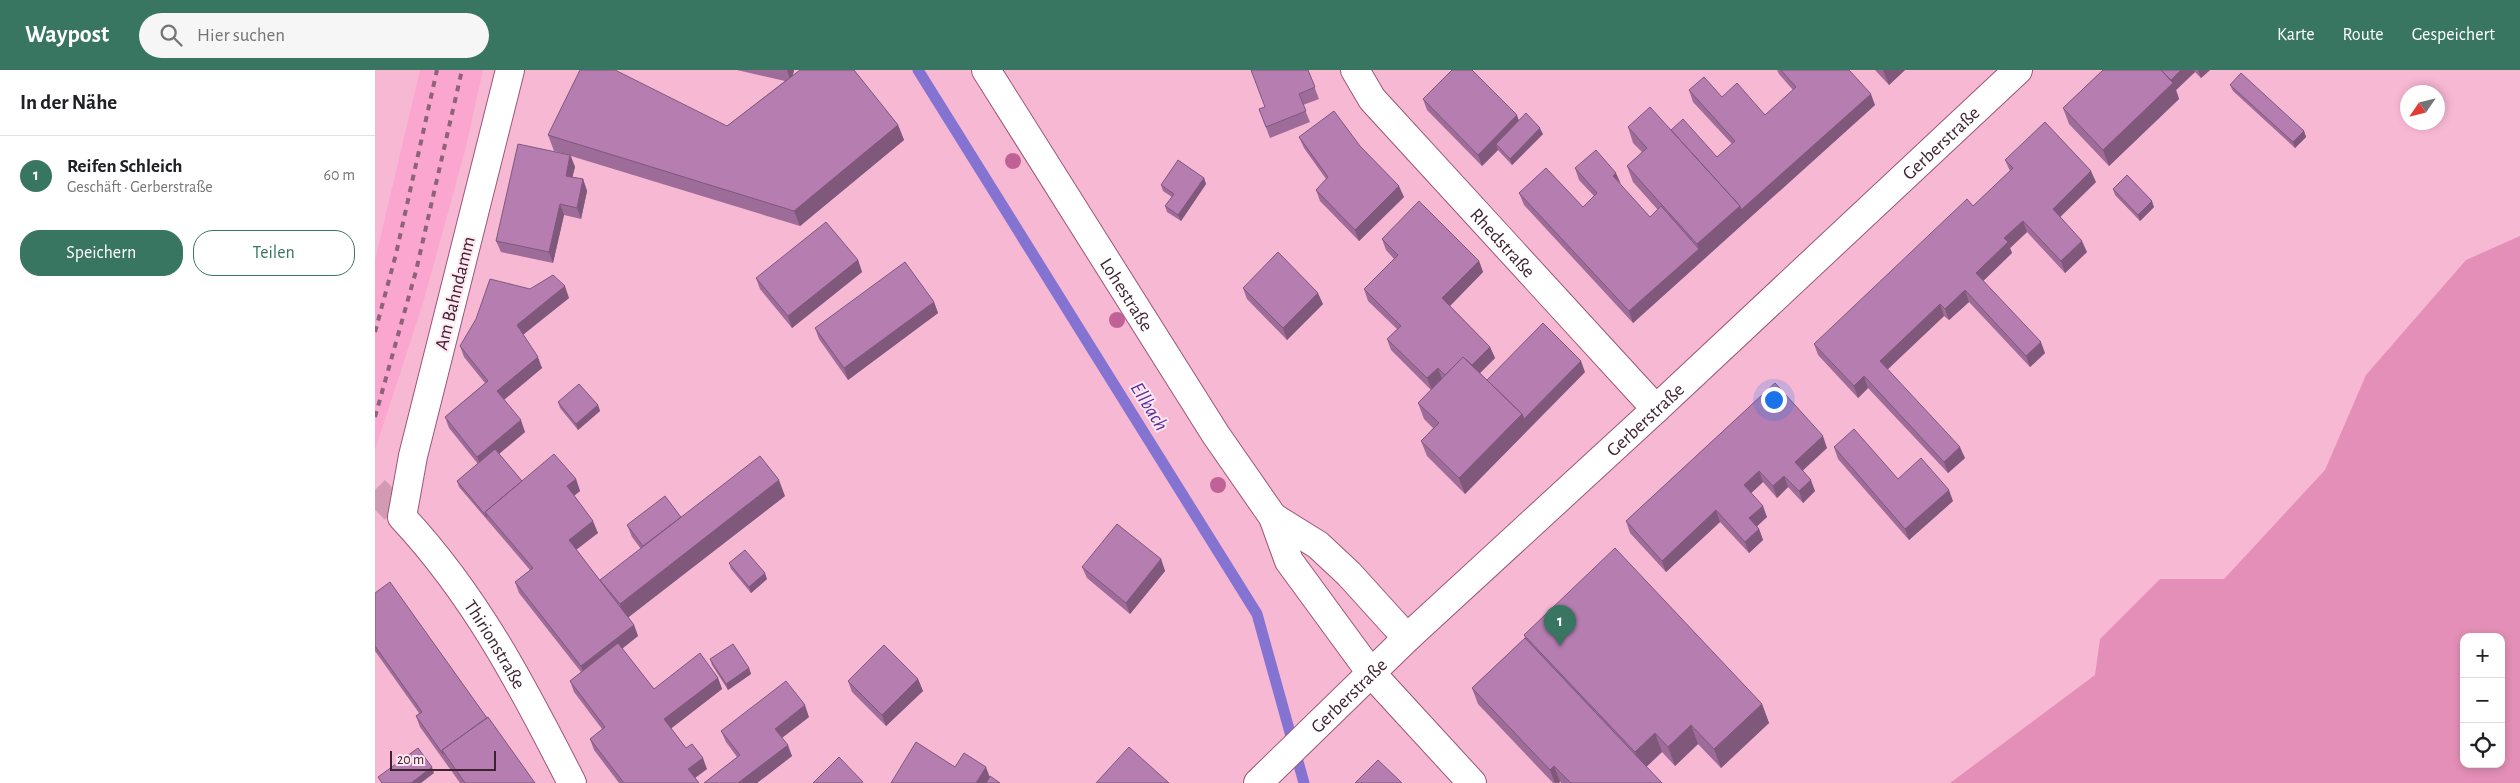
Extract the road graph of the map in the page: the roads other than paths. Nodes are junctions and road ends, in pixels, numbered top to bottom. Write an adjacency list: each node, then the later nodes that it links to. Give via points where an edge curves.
1 (510, 70): 7 (street, Am Bahndamm, via 413,456)
2 (987, 70): 6 (street, Lohestraße, via 1216,434)
3 (1355, 70): 5 (street, Rhedstraße, via 1372,99)
4 (2018, 70): 5 (street, Gerberstraße)
5 (1656, 409): 8 (street, Gerberstraße)
6 (1273, 516): 8 (street, Lohestraße, via 1318,545); 9 (street, Lohestraße, via 1289,561)
7 (402, 517): 11 (street, Thirionstraße, via 428,544 492,633)
8 (1407, 638): 9 (street, Gerberstraße)
9 (1371, 673): 10 (street, Gerberstraße); 12 (street, Lohestraße)
10 (1266, 775)
11 (572, 783)
12 (1472, 783)

